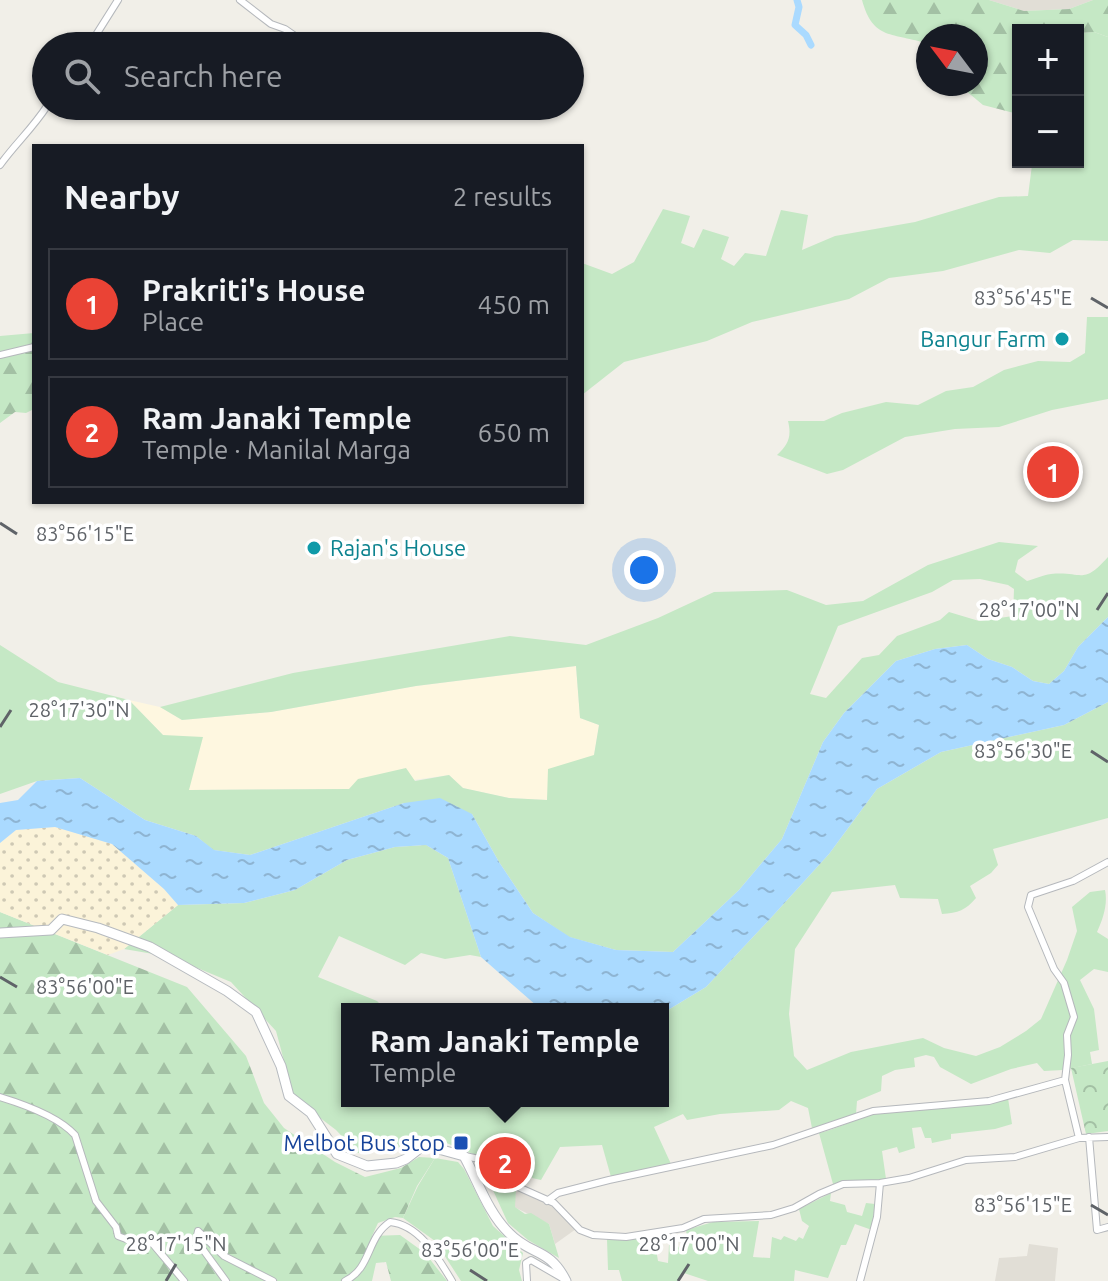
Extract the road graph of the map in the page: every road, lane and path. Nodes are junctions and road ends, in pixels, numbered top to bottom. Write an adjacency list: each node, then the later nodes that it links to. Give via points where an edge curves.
1 (118, 0): 3 (street)
2 (240, 0): 4 (street)
3 (98, 32)
4 (289, 32)
5 (38, 120): 6 (street)
6 (0, 165)
7 (32, 347): 8 (street)
8 (0, 355)
9 (1108, 862): 11 (street, via 1031,895 1028,907 1074,1017 1067,1035)
10 (0, 933): 16 (street, via 51,930 62,919 98,928 150,947 227,991 256,1012 289,1096 311,1113 337,1154 367,1166 396,1163 424,1145)
11 (1065, 1080): 15 (street); 18 (street, via 989,1101 873,1111 773,1145 609,1180 558,1193)
12 (0, 1097): 21 (street, via 68,1127 96,1201 118,1236 152,1243)
13 (1089, 1137): 14 (street); 15 (street); 19 (street, via 1097,1230)
14 (1108, 1137)
15 (1079, 1138): 17 (street, via 1015,1157 966,1160)
16 (464, 1156): 18 (street, via 479,1159 509,1183); 20 (street, via 500,1224 556,1262)
17 (880, 1183): 18 (street, via 843,1184 771,1215 704,1219 683,1228 626,1237 580,1230); 27 (street)
18 (547, 1201)
19 (1108, 1227)
20 (566, 1280): 26 (street, via 531,1260 526,1263)
21 (184, 1281)
22 (226, 1281): 23 (street, via 196,1240 198,1231 224,1256)
23 (273, 1281)
24 (345, 1281): 25 (street, via 358,1272 378,1231 390,1222 415,1232)
25 (452, 1281)
26 (527, 1281)
27 (860, 1281)

